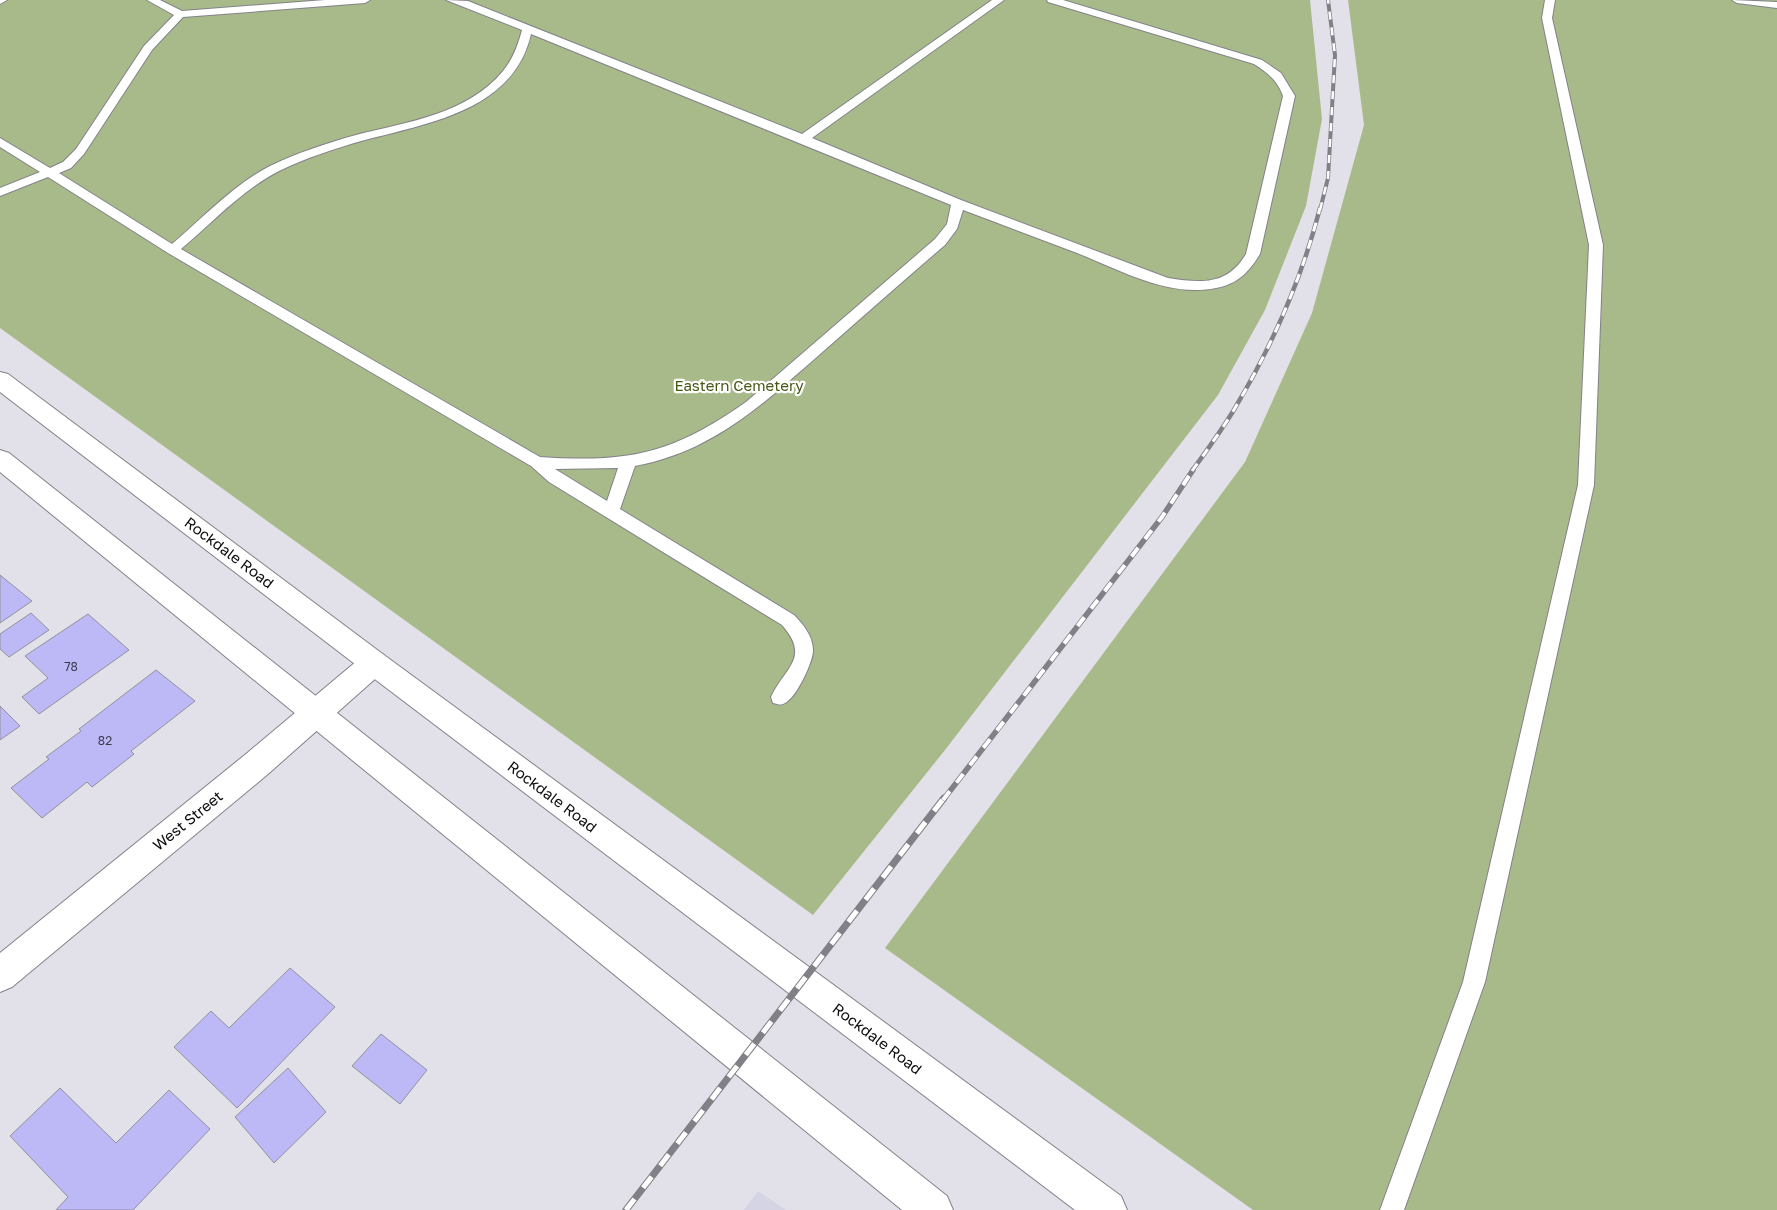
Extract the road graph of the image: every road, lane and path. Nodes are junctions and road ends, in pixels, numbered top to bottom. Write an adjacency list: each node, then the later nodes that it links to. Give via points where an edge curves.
1 (152, 0): 9 (lane)
2 (365, 0): 9 (lane)
3 (451, 0): 10 (lane)
4 (999, 0): 11 (lane)
5 (1052, 0): 15 (lane, via 1258,62 1284,82 1289,96 1248,265 1237,276 1205,286 1165,282)
6 (1550, 0): 28 (lane, via 1547,18 1596,245 1586,485 1474,982)
7 (1737, 0): 8 (lane)
8 (1777, 5)
9 (180, 14): 13 (lane, via 148,48 80,151 67,165)
10 (526, 29): 11 (lane); 16 (lane, via 522,50 514,65 472,102 433,118 322,149 272,170 243,190)
11 (803, 139): 15 (lane)
12 (0, 142): 13 (lane)
13 (51, 172): 14 (lane); 16 (lane)
14 (0, 192)
15 (957, 203): 20 (lane, via 954,224 940,242 751,406 724,427 698,441 663,455)
16 (173, 250): 19 (lane)
17 (0, 380): 22 (main road, Rockdale Road)
18 (0, 459): 24 (main road)
19 (537, 462): 20 (lane, via 569,465); 21 (lane, via 555,478)
20 (628, 463): 21 (lane)
21 (611, 511): 23 (lane, via 788,620 797,629 804,642 805,657)
22 (374, 663): 24 (main road, West Street); 27 (main road, Rockdale Road)
23 (780, 697)
24 (317, 713): 25 (main road, West Street); 26 (main road)
25 (0, 975)
26 (933, 1210)
27 (1107, 1210)
28 (1392, 1210)

